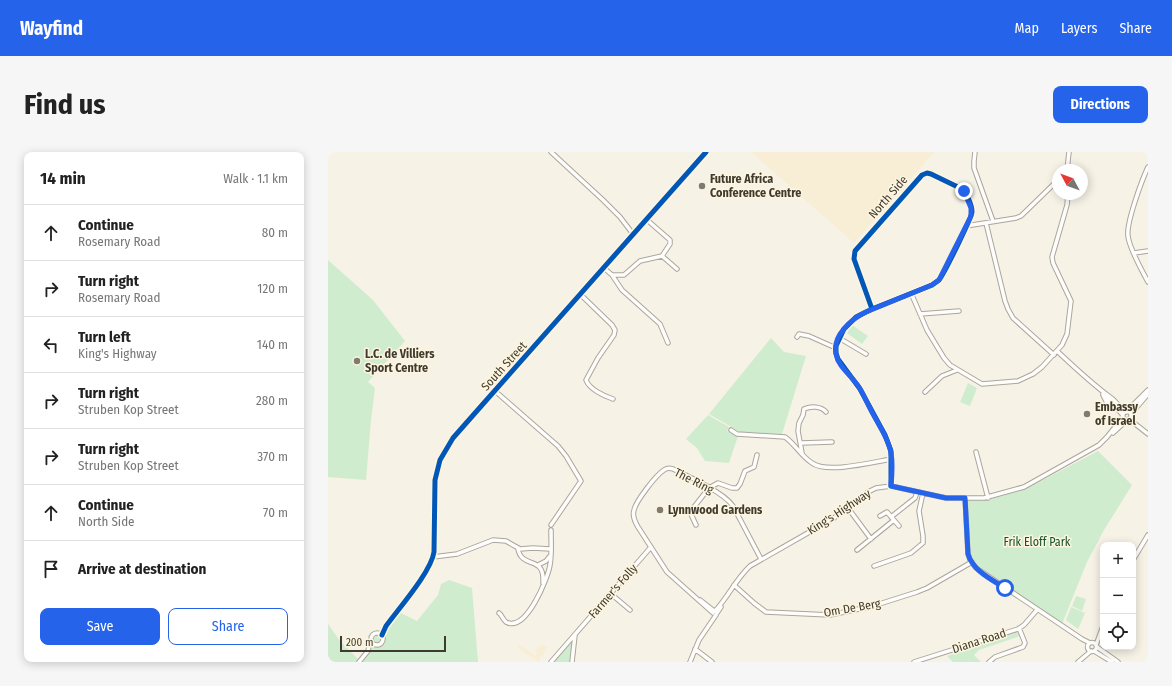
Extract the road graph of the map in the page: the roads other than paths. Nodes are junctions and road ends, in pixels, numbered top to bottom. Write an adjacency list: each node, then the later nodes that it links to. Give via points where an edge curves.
1 (551, 152): 13 (street, via 611,208)
2 (706, 152): 9 (street, South Street)
3 (975, 152): 10 (street, via 974,168)
4 (1070, 152): 5 (street)
5 (1068, 164)
6 (1148, 167): 15 (street, via 1128,227 1128,238)
7 (1052, 186): 10 (street, via 1022,216)
8 (1067, 200): 30 (street, via 1052,257 1071,303 1067,334)
9 (646, 220): 13 (street, South Street); 16 (street, via 671,241)
10 (993, 221): 11 (street)
11 (986, 222): 12 (street); 32 (street, via 1009,311)
12 (966, 226): 21 (street, via 939,280); 23 (street, North Side, via 972,212 963,190 930,174 921,175 854,252 854,259)
13 (633, 234): 17 (street, South Street)
14 (1148, 251): 15 (street)
15 (1134, 253): 20 (street)
16 (662, 256): 18 (street); 19 (street, via 640,261 622,275)
17 (604, 268): 19 (street); 22 (street, South Street)
18 (677, 269)
19 (612, 275): 28 (street, via 622,290 660,324)
20 (1148, 282)
21 (911, 293): 23 (street); 25 (street)
22 (581, 295): 35 (street, South Street); 39 (street, via 614,329 614,335 586,380 601,394)
23 (872, 309): 27 (street, via 852,320)
24 (959, 311): 25 (street)
25 (920, 314): 33 (street, via 944,358)
26 (797, 337): 29 (street, via 799,334 809,336)
27 (839, 338): 29 (street); 31 (street)
28 (668, 343)
29 (836, 348): 52 (street, via 839,362 860,389 884,435)
30 (1057, 351): 32 (street); 37 (street)
31 (866, 354)
32 (1054, 355): 33 (street, via 1042,368 1016,381 984,384)
33 (957, 370): 36 (street, via 942,376)
34 (1148, 390): 41 (street)
35 (495, 391): 63 (street, via 558,446 581,481); 75 (street, South Street, via 453,438 440,460 436,480)
36 (925, 392)
37 (1102, 393): 41 (street); 42 (street)
38 (1148, 394): 43 (street, King's Highway)
39 (613, 399)
40 (826, 412): 48 (street, via 813,407 804,409 798,425)
41 (1127, 412): 42 (street, King's Highway); 43 (street, via 1130,412)
42 (1123, 416): 43 (street, via 1124,419); 46 (street, King's Highway)
43 (1130, 418): 45 (street); 46 (street, King's Highway)
44 (731, 430): 50 (street, via 737,434 785,437)
45 (1148, 434)
46 (1107, 437): 58 (street, King's Highway, via 1091,451 1032,484)
47 (832, 442): 48 (street)
48 (801, 443): 50 (street)
49 (976, 452): 58 (street)
50 (802, 454): 52 (street, via 812,464 827,468)
51 (757, 455): 54 (street, via 754,467 745,471 737,488 718,483)
52 (892, 459): 53 (street)
53 (891, 486): 55 (street, King's Highway); 59 (street, King's Highway, via 872,489)
54 (709, 488): 64 (street, via 690,512); 69 (street, The Ring, via 673,469 667,469 660,474 640,497 634,510 636,523); 76 (street, The Ring, via 730,503)
55 (917, 492): 56 (street, King's Highway); 61 (street, via 915,498)
56 (923, 493): 57 (street, King's Highway, via 946,498); 79 (street, via 919,511 923,543 911,553)
57 (965, 498): 58 (street, King's Highway); 77 (street, via 968,554)
58 (988, 498)
59 (848, 508): 68 (street); 76 (street, King's Highway)
60 (880, 516): 61 (street, via 887,512)
61 (891, 517): 62 (street)
62 (894, 520): 65 (street); 68 (street)
63 (551, 525)
64 (696, 525)
65 (899, 526)
66 (551, 530): 71 (street)
67 (1148, 535): 73 (street)
68 (871, 539): 72 (street)
69 (651, 547): 82 (street, Farmer's Folly); 83 (street, The Ring, via 667,572)
70 (518, 549): 71 (street); 75 (street, via 506,541 492,540 457,554); 78 (street, via 521,558)
71 (550, 549): 74 (street)
72 (857, 550)
73 (1136, 555)
74 (550, 556): 78 (street); 81 (street, via 549,571)
75 (433, 557): 89 (street, South Street, via 426,572)
76 (761, 559): 80 (street, King's Highway, via 750,566)
77 (972, 562): 80 (street, Om De Berg, via 917,592 873,606 830,615 766,612); 85 (street, via 981,572)
78 (538, 565): 81 (street, via 543,576)
79 (874, 566)
80 (734, 585): 87 (street, King's Highway)
81 (542, 588): 86 (street, via 530,612 520,621 508,623)
82 (611, 594): 84 (street); 94 (street, Farmer's Folly)
83 (700, 601): 87 (street, The Ring); 88 (street)
84 (630, 610)
85 (1037, 610): 91 (street, Diana Road); 100 (street)
86 (499, 612)
87 (715, 613): 88 (street, King's Highway); 90 (street, King's Highway)
88 (711, 619): 90 (street, King's Highway)
89 (386, 626): 92 (street, South Street); 95 (street, South Street)
90 (707, 626): 101 (street, King's Highway)
91 (1019, 628): 109 (street, Diana Road); 110 (street, via 1025,643 1023,647 995,657)
92 (377, 632): 95 (street); 97 (street, via 372,634)
93 (1100, 633): 96 (street)
94 (576, 634): 105 (street, Farmer's Folly); 106 (street)
95 (382, 635): 98 (street, via 382,642)
96 (1098, 637): 99 (street); 100 (street)
97 (370, 641): 98 (street); 102 (street)
98 (376, 645): 102 (street)
99 (1096, 646): 100 (street); 100 (street); 112 (street)
100 (1090, 647): 103 (street); 111 (street)
101 (695, 649): 107 (street, King's Highway); 108 (street)
102 (368, 651): 104 (street)
103 (1080, 661)
104 (359, 662)
105 (551, 662)
106 (572, 662)
107 (690, 662)
108 (712, 662)
109 (914, 662)
110 (989, 662)
111 (1112, 662)
112 (1118, 662)

